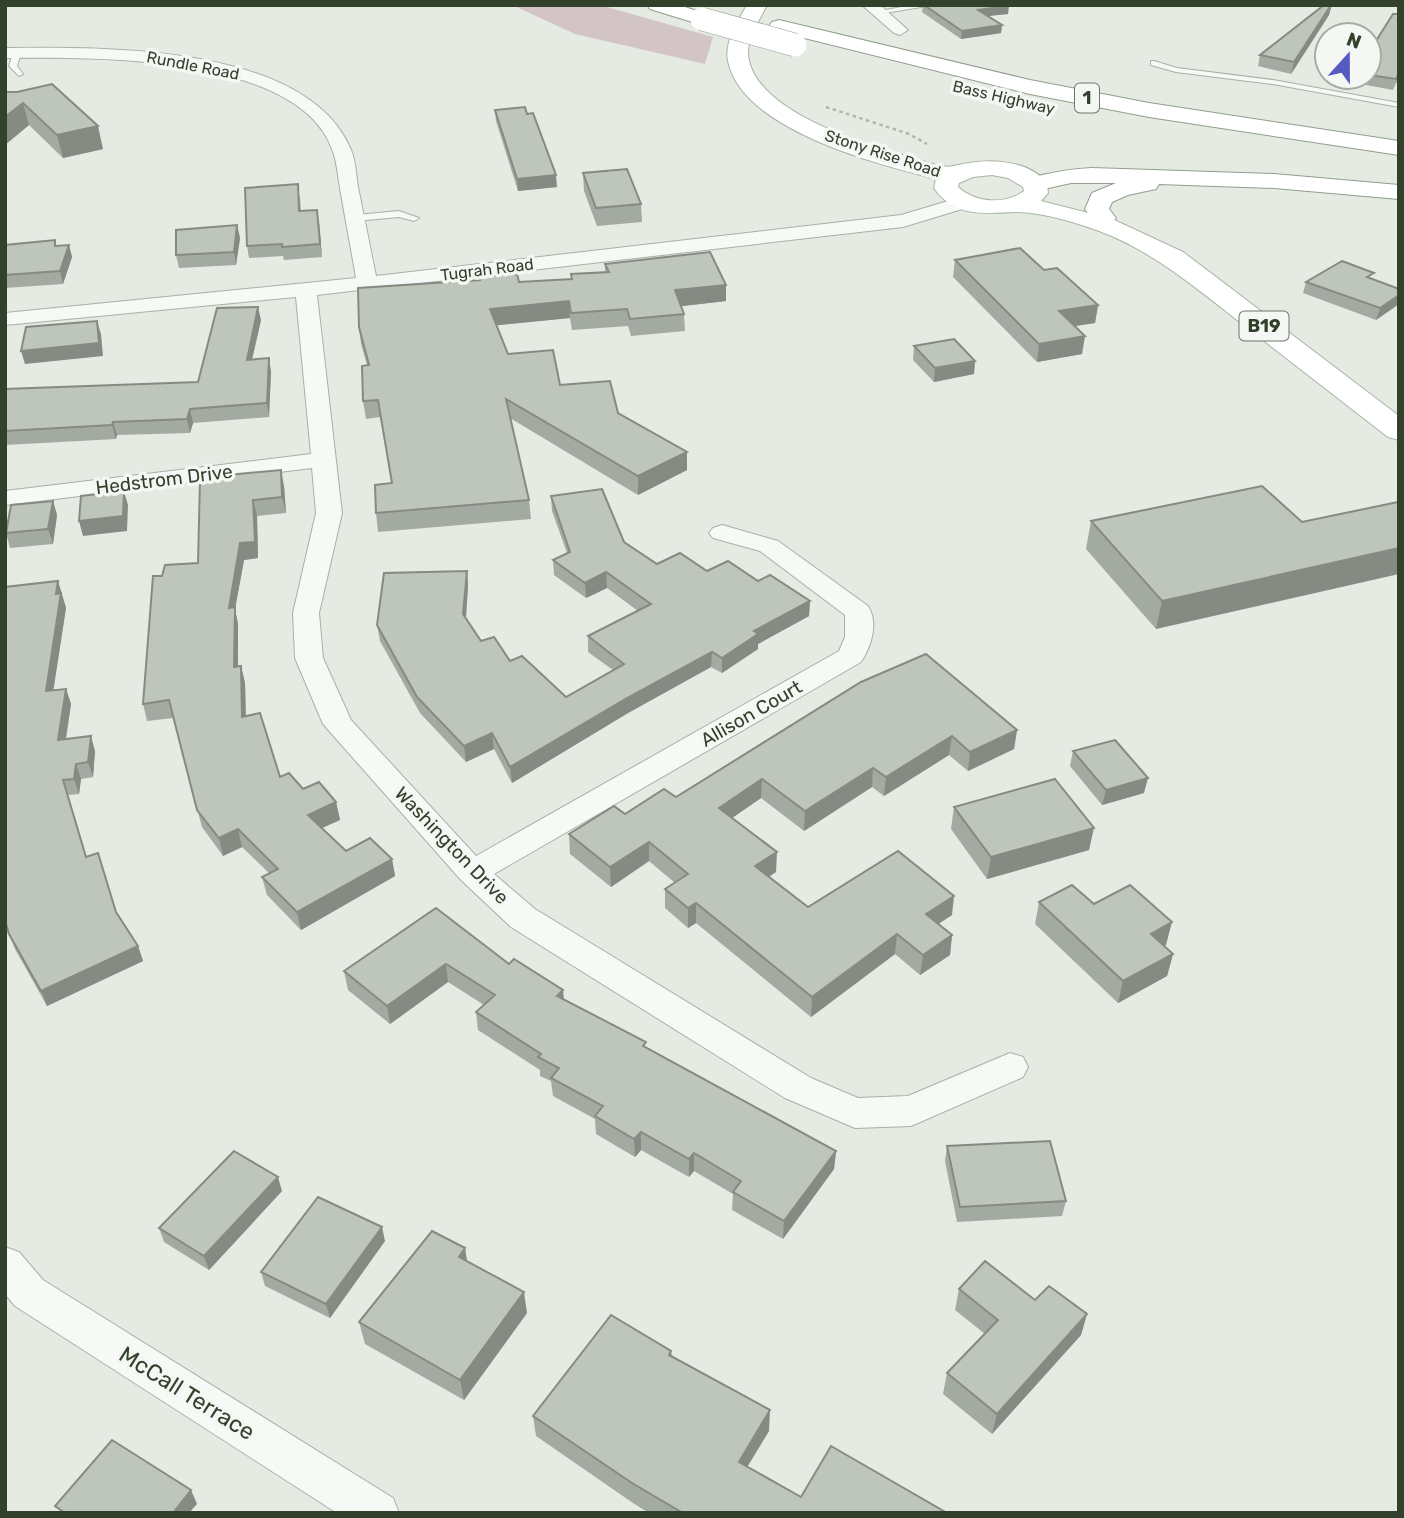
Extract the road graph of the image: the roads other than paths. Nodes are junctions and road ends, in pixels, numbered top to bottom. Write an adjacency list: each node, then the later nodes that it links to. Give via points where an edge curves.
1 (657, 5): 5 (main road, Bass Highway / 1)
2 (757, 5): 13 (main road, Stony Rise Road / B19, via 738,43 738,62 749,85 772,106 844,143)
3 (930, 5): 4 (lane)
4 (874, 9): 6 (street)
5 (703, 12): 11 (main road, Bass Highway / 1, via 726,12 1043,89); 12 (main road, Bass Highway / 1, bridge, via 795,45 1048,107)
6 (900, 30)
7 (11, 53): 9 (lane); 19 (street, Rundle Road, via 153,56 229,70 272,86 309,104 338,139)
8 (1154, 63): 10 (lane)
9 (19, 74)
10 (1399, 105)
11 (1399, 148)
12 (1399, 166)
13 (951, 176): 15 (main road, B19, via 1000,169 1021,175); 17 (main road, via 946,188)
14 (1177, 179): 15 (main road, via 1078,175); 16 (main road, via 1274,181); 21 (main road, via 1106,194 1097,209)
15 (1035, 187): 18 (main road, via 1031,199); 21 (main road, B19)
16 (1399, 192)
17 (965, 202): 18 (main road, B19); 22 (street, Tugrah Road, via 890,223)
18 (1016, 205): 21 (main road, B19)
19 (356, 218): 20 (lane, via 399,214); 22 (street, Rundle Road)
20 (414, 218)
21 (1113, 225): 25 (main road, B19, via 1194,271)
22 (368, 282): 23 (street, Tugrah Road)
23 (306, 290): 24 (street, Tugrah Road); 26 (street, Washington Drive)
24 (5, 319)
25 (1399, 431)
26 (322, 460): 27 (street, Hedstrom Drive); 29 (street, Washington Drive, via 329,513 306,614 309,658 338,724)
27 (5, 498)
28 (722, 533): 29 (street, Allison Court, via 769,546 858,612 859,637 851,656)
29 (472, 872): 30 (street, Washington Drive, via 523,918 798,1088 855,1113 911,1111)
30 (1010, 1067)
31 (5, 1264): 32 (street, McCall Terrace, via 29,1293)
32 (377, 1513)

